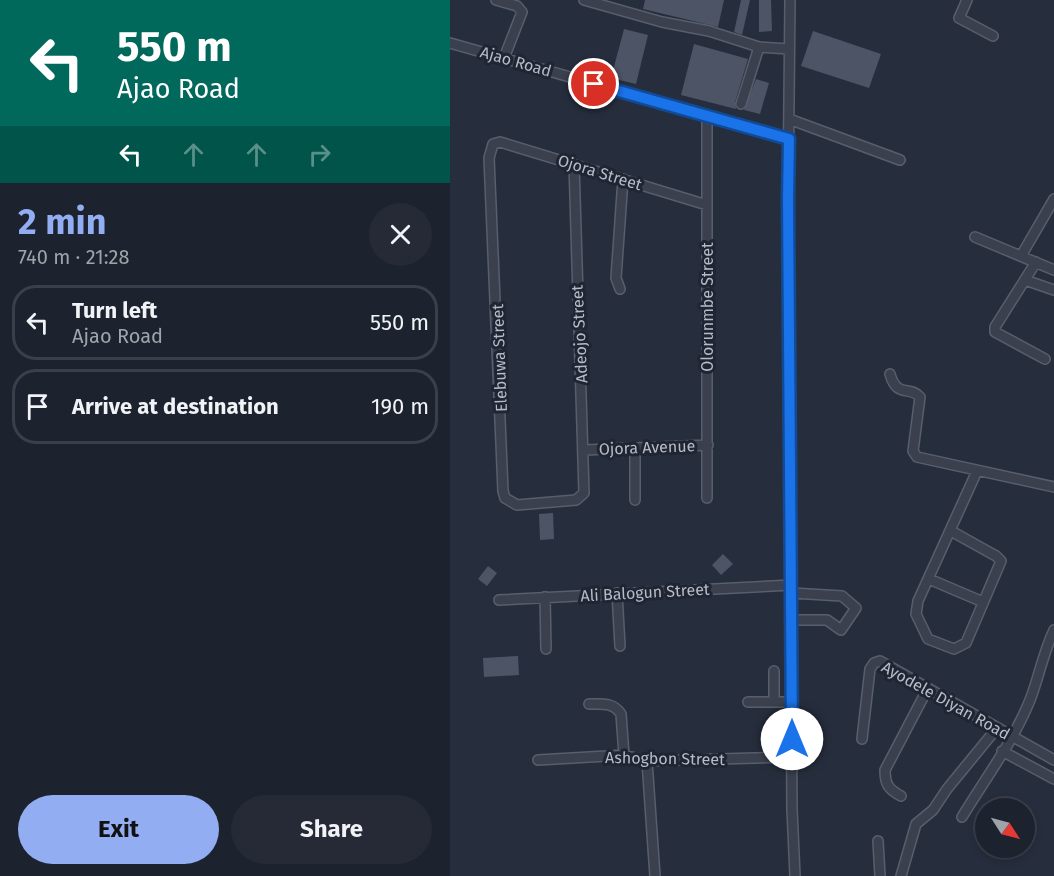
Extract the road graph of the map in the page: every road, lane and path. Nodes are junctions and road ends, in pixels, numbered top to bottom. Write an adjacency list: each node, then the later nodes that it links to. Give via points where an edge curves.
1 (496, 0): 9 (street, via 517,6 522,12)
2 (584, 0): 7 (street)
3 (790, 0): 8 (street)
4 (967, 0): 5 (street, via 959,18)
5 (993, 36)
6 (450, 43): 9 (street, Ajao Road)
7 (759, 47): 8 (street); 10 (street)
8 (789, 49): 12 (street)
9 (504, 58): 11 (street, Ajao Road)
10 (741, 104)
11 (707, 116): 13 (street, Ajao Road); 19 (street, Olorunmbe Street)
12 (789, 119): 13 (street); 15 (street)
13 (789, 139): 39 (street)
14 (493, 144): 16 (street, Ojora Street, via 500,142); 35 (street, Elebuwa Street, via 489,158 503,491 505,498 517,505)
15 (900, 160)
16 (574, 164): 17 (street, Ojora Street); 31 (street, Adeojo Street, via 576,303)
17 (623, 179): 19 (street, Ojora Street); 25 (street, via 616,278)
18 (1054, 199): 21 (street)
19 (706, 205): 29 (street, Olorunmbe Street)
20 (975, 237): 21 (street)
21 (1021, 256): 22 (street)
22 (1036, 262): 23 (street); 24 (street)
23 (1054, 270)
24 (1025, 280): 26 (street); 27 (street, via 995,332)
25 (620, 290)
26 (1054, 290)
27 (1045, 359)
28 (890, 374): 32 (street, via 899,390 919,395 913,451 916,457)
29 (708, 445): 30 (street, Ojora Avenue); 34 (street, Olorunmbe Street)
30 (635, 448): 31 (street, Ojora Avenue); 36 (street)
31 (585, 450): 35 (street, Adeojo Street, via 584,493)
32 (977, 471): 33 (street); 37 (street)
33 (1054, 487)
34 (707, 498)
35 (576, 500)
36 (635, 500)
37 (951, 531): 38 (street); 43 (street, via 1001,561)
38 (929, 579): 43 (street); 43 (street, via 916,614 928,639 960,648 966,643)
39 (792, 589): 40 (street, Ali Balogun Street); 44 (street); 44 (street, Ali Balogun Street, via 842,596 856,608 841,630 827,620)
40 (617, 593): 41 (street, Ali Balogun Street); 46 (street)
41 (545, 597): 42 (street, Ali Balogun Street); 47 (street)
42 (499, 600)
43 (983, 602)
44 (792, 620): 52 (street)
45 (1054, 630): 55 (street)
46 (620, 646)
47 (546, 649)
48 (774, 671): 51 (street)
49 (928, 688): 54 (street, Ayodele Diyan Road); 56 (street, Ayodele Diyan Road, via 880,661 874,663 868,679); 64 (street, via 885,770 885,782)
50 (748, 702): 51 (street)
51 (774, 702): 52 (street)
52 (792, 702): 59 (street)
53 (589, 704): 58 (street, via 609,704 621,714)
54 (997, 728): 55 (street, Ayodele Diyan Road); 70 (street, via 933,810 916,824)
55 (1012, 737): 57 (street); 61 (street, Ayodele Diyan Road)
56 (862, 739)
57 (1002, 751): 63 (street); 65 (street)
58 (624, 755): 60 (street, Ashogbon Street); 62 (street, Ashogbon Street)
59 (792, 757): 62 (street, Ashogbon Street); 68 (street)
60 (538, 760)
61 (1054, 760)
62 (647, 761): 67 (street)
63 (1054, 779)
64 (901, 795)
65 (962, 817)
66 (878, 841): 69 (street)
67 (655, 876)
68 (795, 876)
69 (880, 876)
70 (901, 876)

